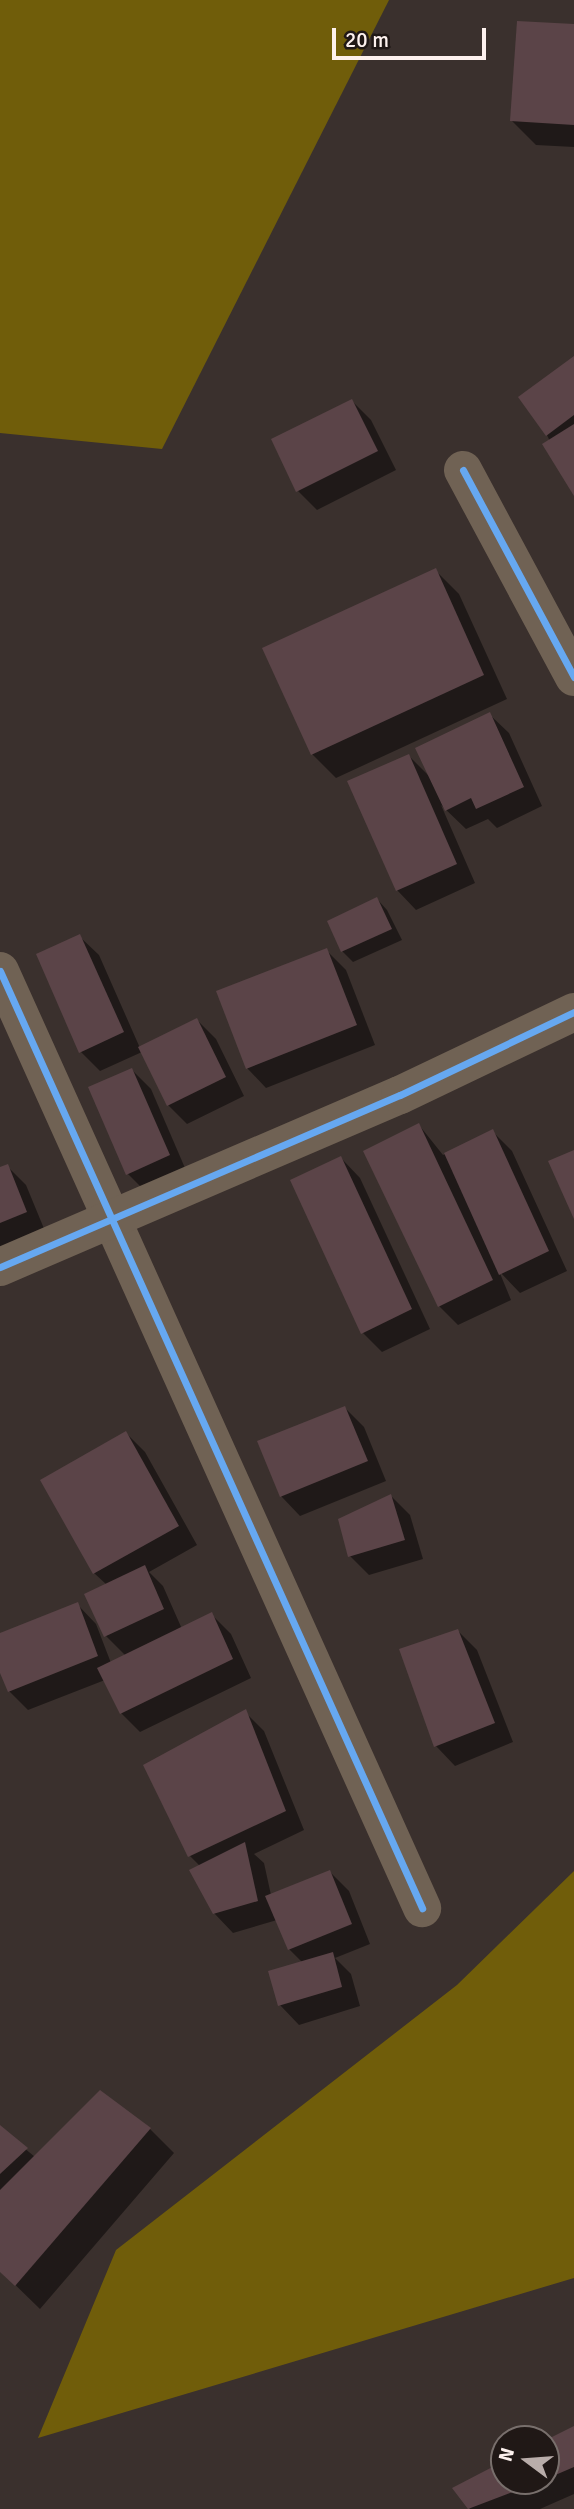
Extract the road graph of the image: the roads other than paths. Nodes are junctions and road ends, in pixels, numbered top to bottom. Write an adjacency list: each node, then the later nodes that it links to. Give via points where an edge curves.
1 (463, 470): 2 (street)
2 (574, 677)
3 (0, 971): 5 (street)
4 (574, 1012): 5 (street, via 400,1095)
5 (111, 1219): 6 (street); 7 (street)
6 (0, 1267)
7 (422, 1908)

